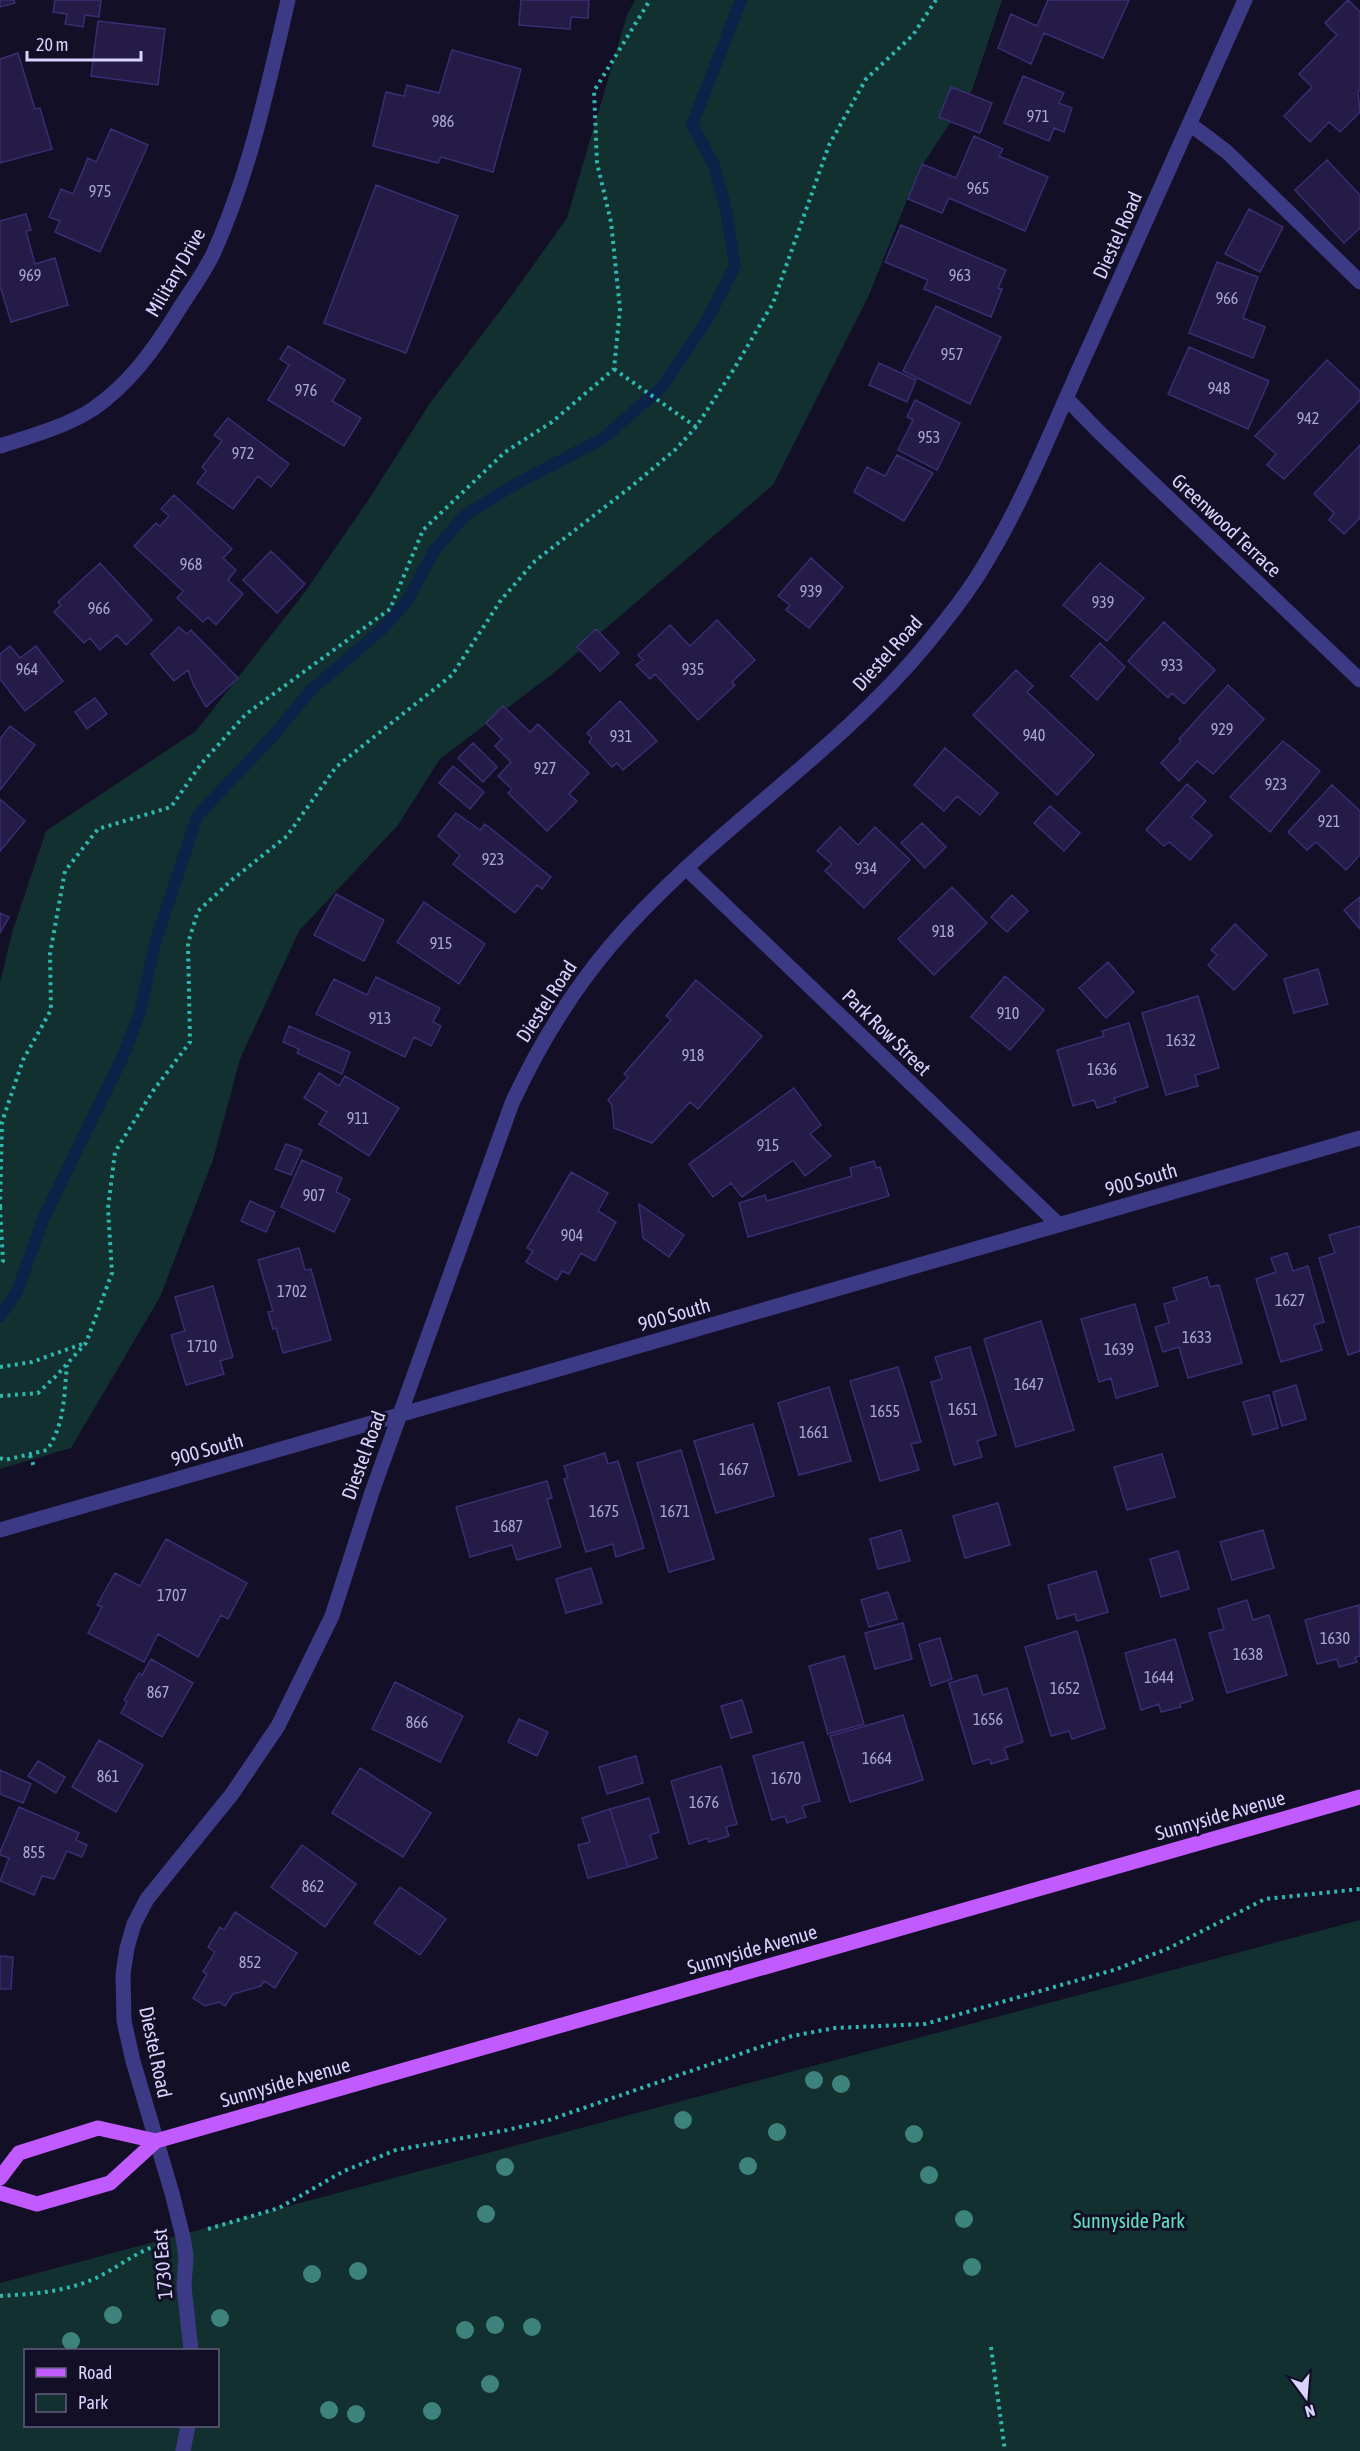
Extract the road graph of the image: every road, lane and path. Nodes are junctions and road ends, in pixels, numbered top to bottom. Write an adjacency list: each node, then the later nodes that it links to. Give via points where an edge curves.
1 (288, 0): 10 (street, Military Drive, via 242,182 213,255 150,355 123,385 92,410 45,432)
2 (650, 0): 7 (path, via 594,91 597,163 612,222 620,309)
3 (936, 0): 9 (path, via 913,35 866,79 834,135 772,303)
4 (1245, 0): 5 (street, Diestel Road)
5 (1190, 124): 6 (street, via 1227,152); 8 (street, Diestel Road)
6 (1360, 282)
7 (614, 369): 9 (path); 14 (path, via 552,422 505,452 423,530 390,609 246,714 201,764 171,807 98,829 65,871 50,954 51,1010 23,1060 2,1122)
8 (1066, 398): 11 (street, Greenwood Terrace); 12 (street, Diestel Road, via 989,557 924,647 837,736)
9 (696, 427): 17 (path, via 632,486 536,561 501,600 452,675 336,767 287,836 198,911 188,943 190,1042 153,1090 115,1152 108,1208 112,1274)
10 (0, 446)
11 (1360, 680)
12 (686, 868): 15 (street, Park Row Street); 21 (street, Diestel Road, via 589,972 532,1061 512,1103)
13 (1360, 1138): 15 (street, 900 South)
14 (0, 1207): 16 (path)
15 (1059, 1225): 21 (street, 900 South)
16 (0, 1265)
17 (86, 1343): 18 (path); 19 (path, via 32,1362)
18 (67, 1364): 20 (path, via 38,1393); 22 (path, via 63,1415 57,1436 47,1450)
19 (0, 1367)
20 (0, 1396)
21 (400, 1415): 25 (street, 900 South); 28 (street, Diestel Road, via 332,1616 283,1716 232,1794 147,1899 134,1924 123,1974 124,2021)
22 (30, 1455): 23 (path); 24 (path)
23 (0, 1458)
24 (34, 1467)
25 (0, 1530)
26 (1360, 1797): 28 (main road, Sunnyside Avenue)
27 (1360, 1889): 31 (path, via 1265,1899 1169,1948 1117,1969 925,2024 835,2028 792,2036 574,2113 507,2130 396,2150 344,2171 279,2208)
28 (156, 2141): 29 (main road, Sunnyside Avenue, via 98,2128 19,2153); 30 (main road, Sunnyside Avenue, via 110,2183 38,2204); 35 (street, 1730 East, via 183,2237)
29 (0, 2178)
30 (0, 2193)
31 (220, 2225)
32 (151, 2247): 33 (path, via 75,2286 47,2293)
33 (0, 2296)
34 (991, 2347): 38 (path)
35 (191, 2349)
36 (188, 2427): 37 (street)
37 (183, 2451)
38 (1005, 2451)

